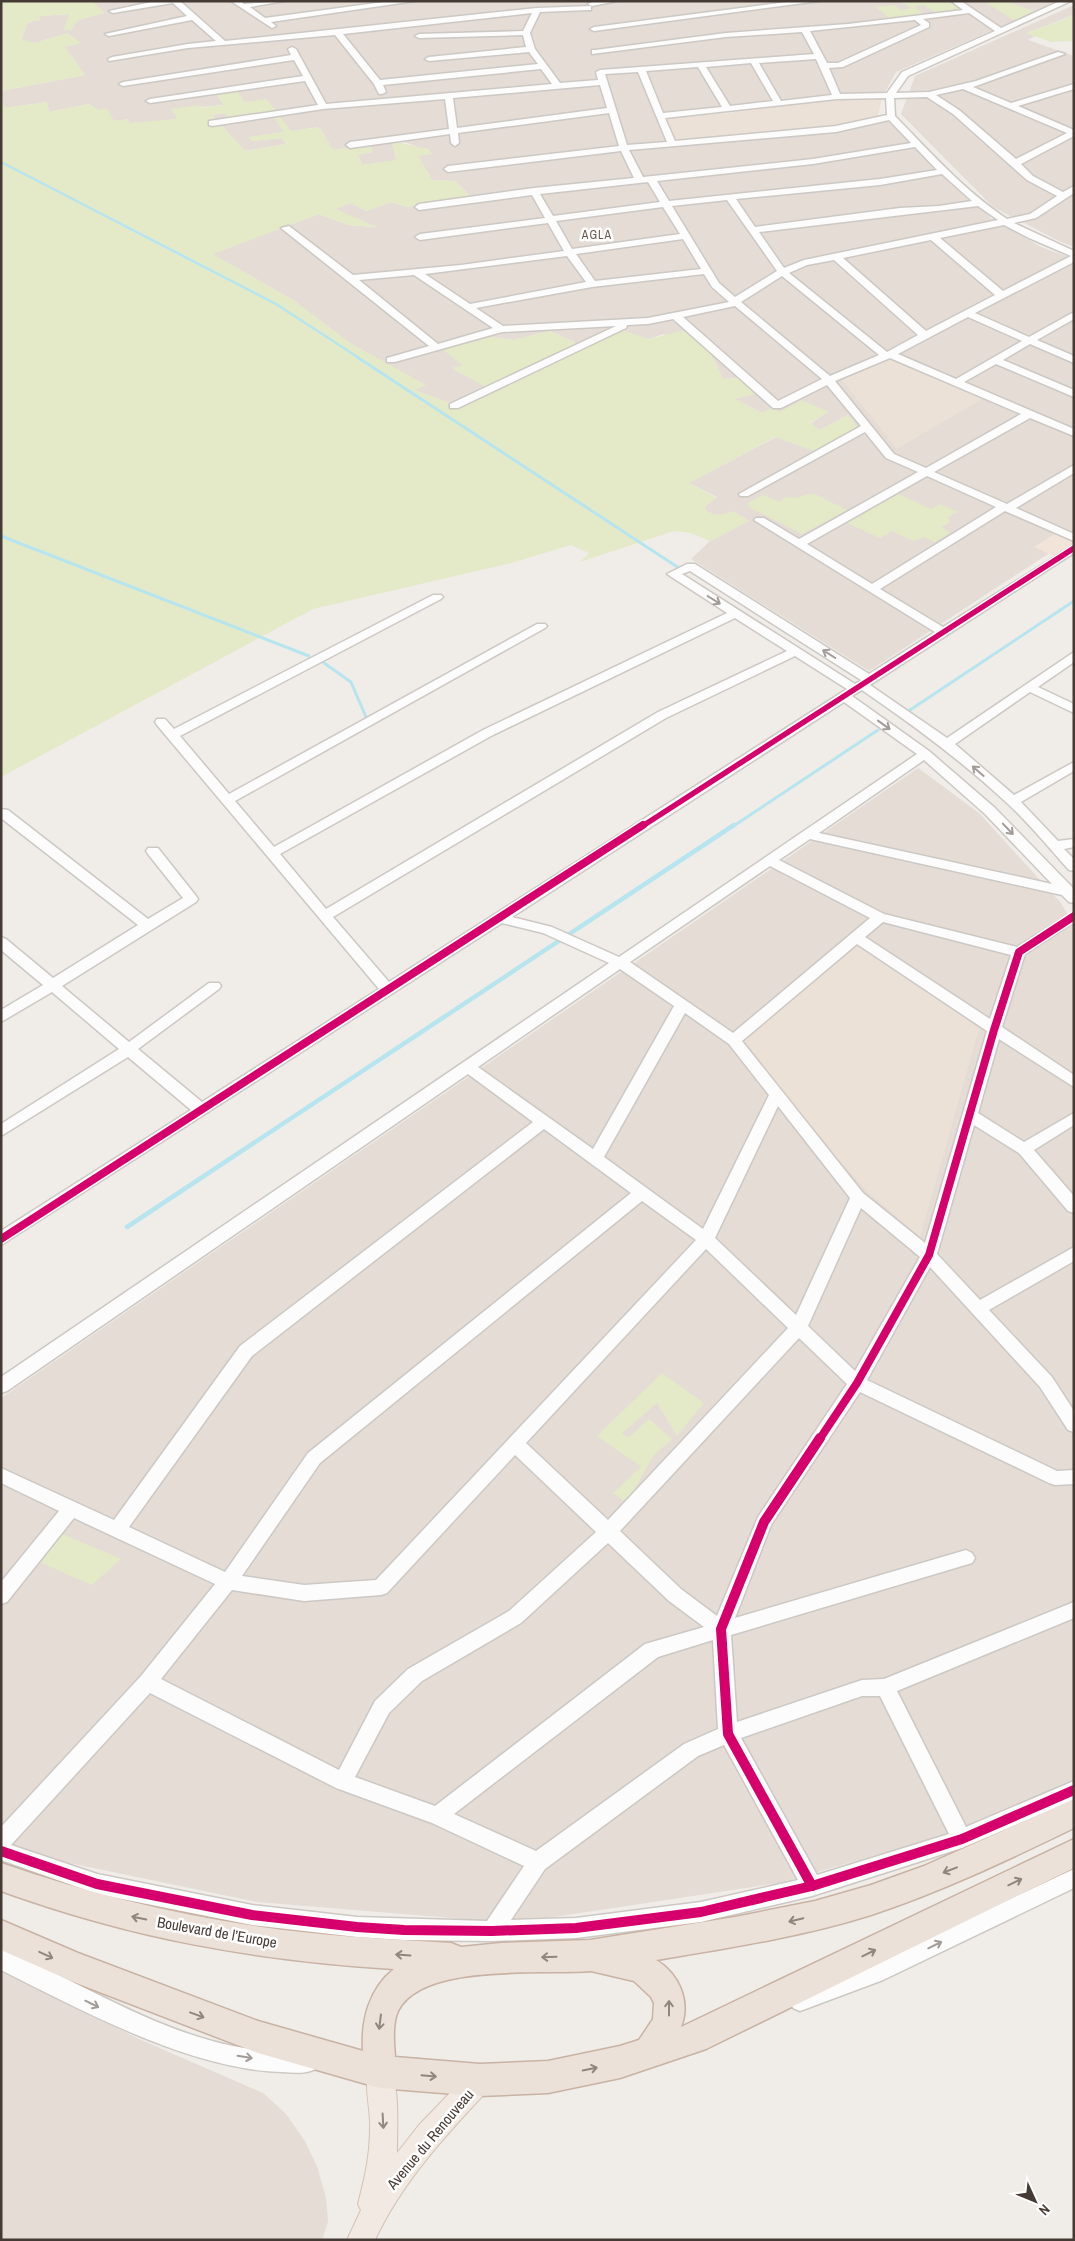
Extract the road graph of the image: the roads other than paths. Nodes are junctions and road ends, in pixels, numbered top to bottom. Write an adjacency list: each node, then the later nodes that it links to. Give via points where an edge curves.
1 (171, 1): 13 (street)
2 (176, 1): 15 (street)
3 (236, 1): 11 (street)
4 (280, 1): 11 (street)
5 (411, 1): 17 (street)
6 (613, 1): 10 (street)
7 (815, 1): 28 (street)
8 (955, 1): 14 (street)
9 (1067, 1): 20 (street)
10 (591, 4): 12 (street); 28 (street, via 586,13)
11 (243, 6): 17 (street)
12 (537, 10): 18 (street); 22 (street)
13 (113, 11)
14 (970, 11): 16 (street); 20 (street)
15 (193, 16): 23 (street); 25 (street)
16 (917, 18): 19 (street); 36 (street, via 926,25 840,65)
17 (265, 20): 24 (street)
18 (414, 24): 21 (street); 26 (street)
19 (805, 30): 28 (street, via 726,35); 30 (street)
20 (1000, 31): 47 (street, via 905,74)
21 (337, 32): 24 (street); 41 (street)
22 (526, 33): 26 (street); 27 (street)
23 (109, 34)
24 (286, 38): 25 (street); 31 (street)
25 (224, 44): 32 (street, via 188,46)
26 (424, 47): 27 (street); 38 (street)
27 (531, 49): 35 (street)
28 (596, 51): 37 (street); 40 (street)
29 (1061, 54): 44 (street)
30 (818, 56): 33 (street); 36 (street)
31 (296, 57): 39 (street); 42 (street)
32 (112, 59)
33 (754, 61): 34 (street); 52 (street)
34 (701, 65): 37 (street); 56 (street)
35 (542, 66): 38 (street); 43 (street)
36 (824, 66): 49 (street)
37 (641, 70): 57 (street)
38 (436, 77): 41 (street)
39 (308, 78): 50 (street); 54 (street)
40 (603, 82): 43 (street); 55 (street)
41 (378, 83): 51 (street)
42 (123, 84)
43 (558, 86): 48 (street)
44 (964, 86): 46 (street); 53 (street)
45 (1074, 86): 53 (street)
46 (929, 94): 47 (street); 66 (street, via 956,112)
47 (890, 95): 49 (street); 58 (street)
48 (449, 96): 51 (street); 60 (street)
49 (838, 97): 52 (street)
50 (150, 101)
51 (388, 102): 54 (street)
52 (778, 102): 56 (street)
53 (1010, 106): 66 (street, via 1074,133)
54 (323, 107): 59 (street)
55 (611, 110): 60 (street); 65 (street)
56 (728, 110): 57 (street)
57 (661, 116): 62 (street)
58 (891, 118): 62 (street, via 836,129); 63 (street)
59 (212, 123)
60 (454, 131): 61 (street); 64 (street)
61 (455, 143)
62 (672, 144): 65 (street)
63 (917, 144): 68 (street); 69 (street, via 856,157)
64 (350, 145)
65 (624, 148): 67 (street); 70 (street)
66 (1016, 163): 73 (street, via 1030,178)
67 (448, 169)
68 (945, 171): 74 (street); 75 (street)
69 (651, 179): 70 (street); 76 (street)
70 (640, 180): 72 (street)
71 (1074, 189): 73 (street)
72 (534, 191): 77 (street); 78 (street)
73 (1064, 196): 79 (street, via 1032,216)
74 (731, 199): 76 (street); 81 (street)
75 (980, 203): 79 (street); 81 (street)
76 (666, 204): 78 (street); 82 (street)
77 (419, 207)
78 (551, 220): 83 (street); 85 (street)
79 (1006, 222): 84 (street); 86 (street, via 1041,242)
80 (286, 228): 92 (street)
81 (753, 230): 91 (street)
82 (686, 236): 85 (street); 89 (street)
83 (420, 237)
84 (934, 237): 87 (street); 94 (street)
85 (569, 252): 90 (street); 93 (street)
86 (1074, 254)
87 (837, 257): 91 (street, via 804,263); 104 (street)
88 (1074, 258): 94 (street)
89 (706, 270): 93 (street); 95 (street, via 715,285)
90 (416, 272): 92 (street); 96 (street)
91 (782, 272): 95 (street); 107 (street)
92 (351, 278): 106 (street)
93 (592, 284): 96 (street)
94 (1001, 295): 97 (street)
95 (735, 302): 99 (street); 111 (street)
96 (467, 307): 103 (street)
97 (966, 313): 104 (street); 105 (street)
98 (1074, 315): 100 (street)
99 (676, 316): 101 (street); 111 (street, via 777,406)
100 (1064, 321): 102 (street); 105 (street)
101 (631, 322): 103 (street); 114 (street)
102 (1074, 325)
103 (501, 330): 106 (street)
104 (925, 336): 107 (street)
105 (1029, 341): 109 (street); 110 (street)
106 (436, 347): 108 (street)
107 (888, 355): 111 (street); 112 (street)
108 (391, 360)
109 (996, 360): 112 (street); 113 (street)
110 (1074, 360)
111 (829, 380): 116 (street)
112 (956, 382): 115 (street)
113 (1074, 394)
114 (454, 406)
115 (1028, 414): 117 (street); 119 (street)
116 (868, 428): 119 (street, via 890,456); 120 (street)
117 (1074, 433)
118 (1074, 468): 121 (street)
119 (926, 472): 121 (street); 124 (street)
120 (744, 494)
121 (1006, 507): 123 (street); 126 (street)
122 (760, 520): 124 (street)
123 (1074, 538)
124 (799, 544): 126 (street)
125 (1074, 548): 130 (street)
126 (872, 589): 130 (street)
127 (437, 597): 137 (street)
128 (736, 613): 131 (street); 134 (street, one-way to 128, via 690,566 673,574); 148 (street, via 487,733)
129 (542, 626): 141 (street)
130 (944, 633): 134 (street)
131 (795, 652): 134 (street); 152 (street, via 662,715)
132 (1074, 656): 133 (street)
133 (1029, 687): 135 (street); 138 (street)
134 (858, 688): 138 (street); 139 (street, one-way to 139); 155 (street)
135 (1074, 709)
136 (161, 722): 137 (street)
137 (172, 735): 141 (street)
138 (947, 744): 142 (street, one-way to 138)
139 (925, 754): 144 (street); 151 (street, one-way to 151, via 990,811)
140 (1074, 766): 142 (street)
141 (227, 800): 148 (street)
142 (1013, 802): 146 (street)
143 (3, 813): 156 (street)
144 (807, 834): 149 (street); 151 (street)
145 (1074, 843): 146 (street)
146 (1053, 846): 150 (street)
147 (152, 851): 156 (street, via 191,900)
148 (272, 853): 152 (street)
149 (770, 861): 154 (street); 160 (street)
150 (1074, 867)
151 (1071, 896)
152 (324, 916): 163 (street)
153 (1074, 916): 159 (street)
154 (880, 917): 157 (street); 159 (street)
155 (500, 918): 160 (street, via 547,930); 163 (street)
156 (148, 926): 161 (street)
157 (856, 937): 166 (street); 167 (street)
158 (1, 942): 161 (street)
159 (1019, 952): 166 (street)
160 (621, 963): 164 (street); 169 (street)
161 (52, 984): 165 (street); 168 (street)
162 (214, 986): 168 (street)
163 (388, 990): 172 (street)
164 (682, 1005): 167 (street); 178 (street)
165 (1, 1017)
166 (994, 1030): 170 (street); 173 (street)
167 (734, 1040): 171 (street)
168 (128, 1049): 172 (street); 176 (street)
169 (468, 1067): 175 (street); 189 (street)
170 (1074, 1082)
171 (776, 1095): 180 (street); 183 (street)
172 (201, 1110): 182 (street)
173 (970, 1115): 177 (street); 185 (street)
174 (1074, 1118): 177 (street)
175 (543, 1122): 178 (street); 195 (street, via 246,1351)
176 (1, 1131)
177 (1024, 1149): 181 (street)
178 (595, 1159): 179 (street)
179 (642, 1192): 183 (street); 198 (street, via 314,1458)
180 (858, 1196): 185 (street); 187 (street)
181 (1074, 1207)
182 (1, 1239)
183 (706, 1239): 187 (street); 191 (street)
184 (1074, 1254): 186 (street)
185 (929, 1255): 186 (street); 188 (street)
186 (977, 1309): 190 (street, via 1046,1382)
187 (799, 1327): 188 (street); 196 (street)
188 (858, 1383): 193 (street, via 1055,1478); 201 (street, via 764,1522)
189 (1, 1386)
190 (1074, 1425)
191 (515, 1444): 196 (street); 198 (street, via 381,1587 304,1593)
192 (1, 1476): 194 (street)
193 (1074, 1477)
194 (71, 1509): 195 (street); 199 (street)
195 (117, 1530): 198 (street)
196 (607, 1533): 201 (street, via 675,1595); 205 (street, via 515,1617 415,1675 382,1708)
197 (966, 1558): 201 (street)
198 (228, 1582): 202 (street)
199 (1, 1596)
200 (1074, 1610): 203 (street)
201 (721, 1629): 204 (street); 208 (street, via 652,1650)
202 (148, 1682): 205 (street); 210 (street)
203 (885, 1686): 204 (street, via 862,1688); 209 (street)
204 (728, 1734): 213 (street, via 691,1750); 216 (street)
205 (343, 1782): 208 (street)
206 (1074, 1790): 209 (street)
207 (1074, 1813): 219 (highway, one-way to 219, via 971,1862 842,1909 705,1938)
208 (437, 1816): 213 (street)
209 (962, 1839): 216 (street)
210 (1, 1841)
211 (1, 1851): 217 (street, via 97,1884 252,1915 357,1927)
212 (1074, 1853): 222 (highway, one-way to 212)
213 (538, 1862): 217 (street)
214 (1, 1877): 221 (highway, Boulevard de l’Europe, one-way to 214, via 228,1938 114,1913)
215 (1074, 1878): 222 (street, one-way to 215, via 876,1973)
216 (812, 1886): 217 (street, via 702,1912 644,1921 576,1928)
217 (492, 1931)
218 (1, 1934): 224 (highway, one-way to 224, via 165,2003 258,2037)
219 (586, 1956): 221 (highway, one-way to 221); 223 (highway, one-way to 219, via 664,2032 670,2016 671,2004 666,1991 656,1978 642,1969)
220 (1, 1959): 224 (street, one-way to 224, via 98,2007 223,2054 277,2062)
221 (470, 1959): 225 (highway, one-way to 225, via 418,1973 392,1993 382,2008 379,2025)
222 (695, 2038): 223 (highway)
223 (650, 2051): 226 (highway, one-way to 223, via 548,2077 620,2062)
224 (344, 2062): 225 (highway)
225 (380, 2072): 226 (highway, one-way to 226); 227 (main road, Avenue du Renouveau, one-way to 227, via 383,2160)
226 (480, 2080): 227 (main road, Avenue du Renouveau, via 421,2144 387,2190)
227 (364, 2232)

